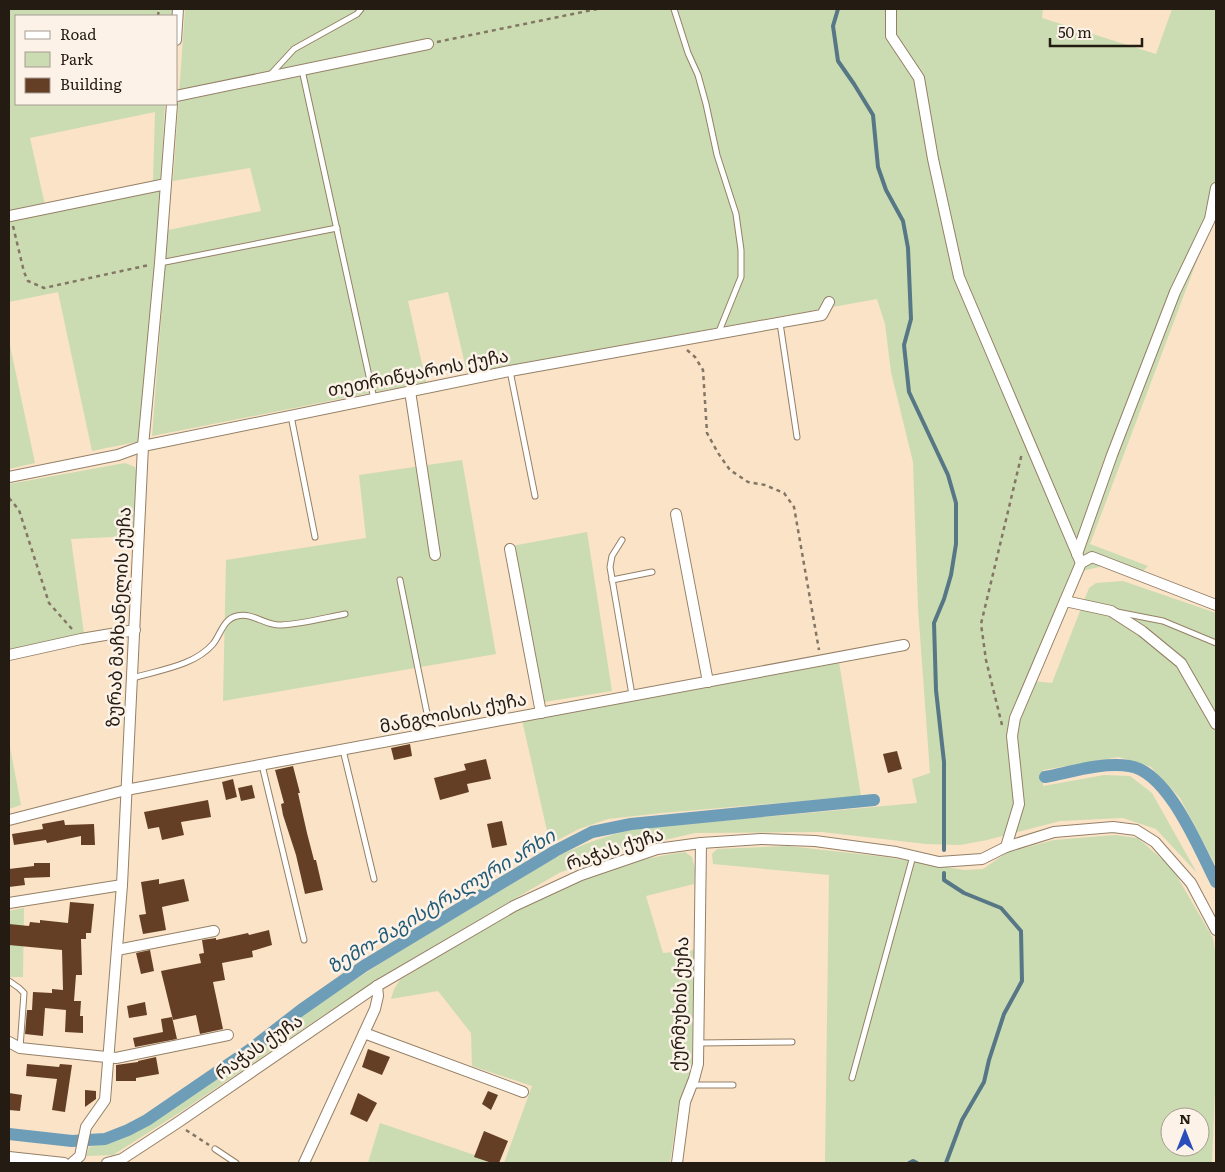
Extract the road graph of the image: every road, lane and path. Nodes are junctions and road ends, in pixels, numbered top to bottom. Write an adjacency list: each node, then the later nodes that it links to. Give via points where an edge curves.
1 (361, 9): 7 (lane, via 294,49)
2 (597, 9): 5 (path)
3 (674, 9): 17 (lane, via 698,75 716,155 736,214 741,250 741,277)
4 (891, 9): 23 (street, via 890,36 919,78 959,277)
5 (428, 44): 6 (street)
6 (302, 70): 7 (street); 13 (lane)
7 (268, 77): 8 (street)
8 (178, 96)
9 (172, 105): 10 (street, ზურაბ მაჩხანელის ქუჩა)
10 (166, 184): 12 (street); 14 (street, ზურაბ მაჩხანელის ქუჩა)
11 (1216, 188): 34 (street, via 1210,219 1175,292 1112,455)
12 (10, 216): 14 (path, via 28,281 44,288)
13 (337, 228): 14 (lane); 21 (lane)
14 (160, 263): 25 (street, ზურაბ მაჩხანელის ქუჩა)
15 (829, 302): 16 (street, თეთრიწყაროს ქუჩა, via 822,315)
16 (780, 323): 17 (street, თეთრიწყაროს ქუჩა); 24 (lane)
17 (718, 334): 18 (street, თეთრიწყაროს ქუჩა)
18 (676, 342): 19 (street, თეთრიწყაროს ქუჩა); 47 (path, via 696,357 703,370 707,433 730,470 748,482 784,493 794,507)
19 (510, 371): 20 (street, თეთრიწყაროს ქუჩა); 27 (lane)
20 (410, 392): 21 (street, თეთრიწყაროს ქუჩა); 33 (street)
21 (374, 399): 22 (street, თეთრიწყაროს ქუჩა)
22 (291, 416): 25 (street, თეთრიწყაროს ქუჩა); 30 (lane)
23 (1026, 434): 34 (street); 53 (path, via 981,624 990,678)
24 (797, 437)
25 (143, 446): 26 (street, თეთრიწყაროს ქუჩა, via 118,455); 42 (street, ზურაბ მაჩხანელის ქუჩა)
26 (9, 477)
27 (535, 496)
28 (9, 498): 43 (path, via 18,510 49,603)
29 (676, 514): 49 (street)
30 (315, 537)
31 (622, 540): 37 (lane, via 612,556)
32 (510, 549): 51 (street)
33 (435, 555)
34 (1079, 559): 38 (street); 39 (street, via 1092,557)
35 (652, 572): 37 (lane)
36 (400, 580): 54 (lane)
37 (612, 580): 50 (lane)
38 (1065, 601): 40 (street); 60 (street, via 1015,718 1012,736 1019,804)
39 (1216, 605)
40 (1111, 611): 44 (lane, via 1163,621); 52 (street, via 1182,663)
41 (345, 614): 48 (lane, via 279,626 250,615 235,616 224,624 213,643 200,656)
42 (136, 630): 43 (street); 48 (street, ზურაბ მაჩხანელის ქუჩა)
43 (81, 639): 46 (street)
44 (1216, 642)
45 (904, 645): 47 (street, მანგლისის ქუჩა)
46 (9, 655)
47 (821, 660): 49 (street, მანგლისის ქუჩა)
48 (133, 678): 57 (street, ზურაბ მაჩხანელის ქუჩა)
49 (708, 682): 50 (street, მანგლისის ქუჩა)
50 (632, 696): 51 (street, მანგლისის ქუჩა)
51 (541, 713): 54 (street, მანგლისის ქუჩა)
52 (1216, 724)
53 (1004, 730)
54 (431, 733): 55 (street, მანგლისის ქუჩა)
55 (343, 750): 56 (street, მანგლისის ქუჩა); 62 (lane)
56 (262, 765): 57 (street, მანგლისის ქუჩა); 67 (lane)
57 (126, 790): 58 (street, მანგლისის ქუჩა); 63 (street, ზურაბ მაჩხანელის ქუჩა)
58 (9, 820)
59 (701, 843): 61 (street, რაჭას ქუჩა, via 816,841); 70 (street, რაჭას ქუჩა, via 657,849 581,875 514,906); 75 (street, ქურმუხის ქუჩა)
60 (1006, 847): 61 (street, რაჭას ქუჩა, via 982,859 939,862); 65 (street, რაჭას ქუჩა, via 1054,832 1113,827 1136,830 1155,842 1191,883)
61 (913, 856): 78 (lane)
62 (374, 879)
63 (122, 885): 64 (street); 68 (street, ზურაბ მაჩხანელის ქუჩა)
64 (9, 903)
65 (1216, 930)
66 (214, 931): 68 (street)
67 (304, 940)
68 (117, 950): 77 (street, ზურაბ მაჩხანელის ქუჩა)
69 (9, 980): 76 (lane, via 24,993)
70 (377, 986): 71 (street, via 375,1009); 82 (street, რაჭას ქუჩა)
71 (364, 1033): 81 (street); 89 (street)
72 (228, 1035): 77 (street)
73 (9, 1042): 76 (street)
74 (792, 1042): 75 (lane)
75 (698, 1043): 79 (street, ქურმუხის ქუჩა, via 698,1064)
76 (20, 1048): 77 (street)
77 (108, 1058): 85 (street, ზურაბ მაჩხანელის ქუჩა, via 105,1100 86,1127)
78 (852, 1078)
79 (692, 1084): 80 (lane); 90 (street, ქურმუხის ქუჩა, via 685,1102)
80 (733, 1085)
81 (523, 1092)
82 (177, 1123): 83 (path); 87 (street, რაჭას ქუჩა, via 122,1159)
83 (215, 1149): 88 (lane)
84 (9, 1157): 86 (street)
85 (76, 1160)
86 (64, 1163)
87 (107, 1163)
88 (236, 1163)
89 (304, 1163)
90 (677, 1163)

